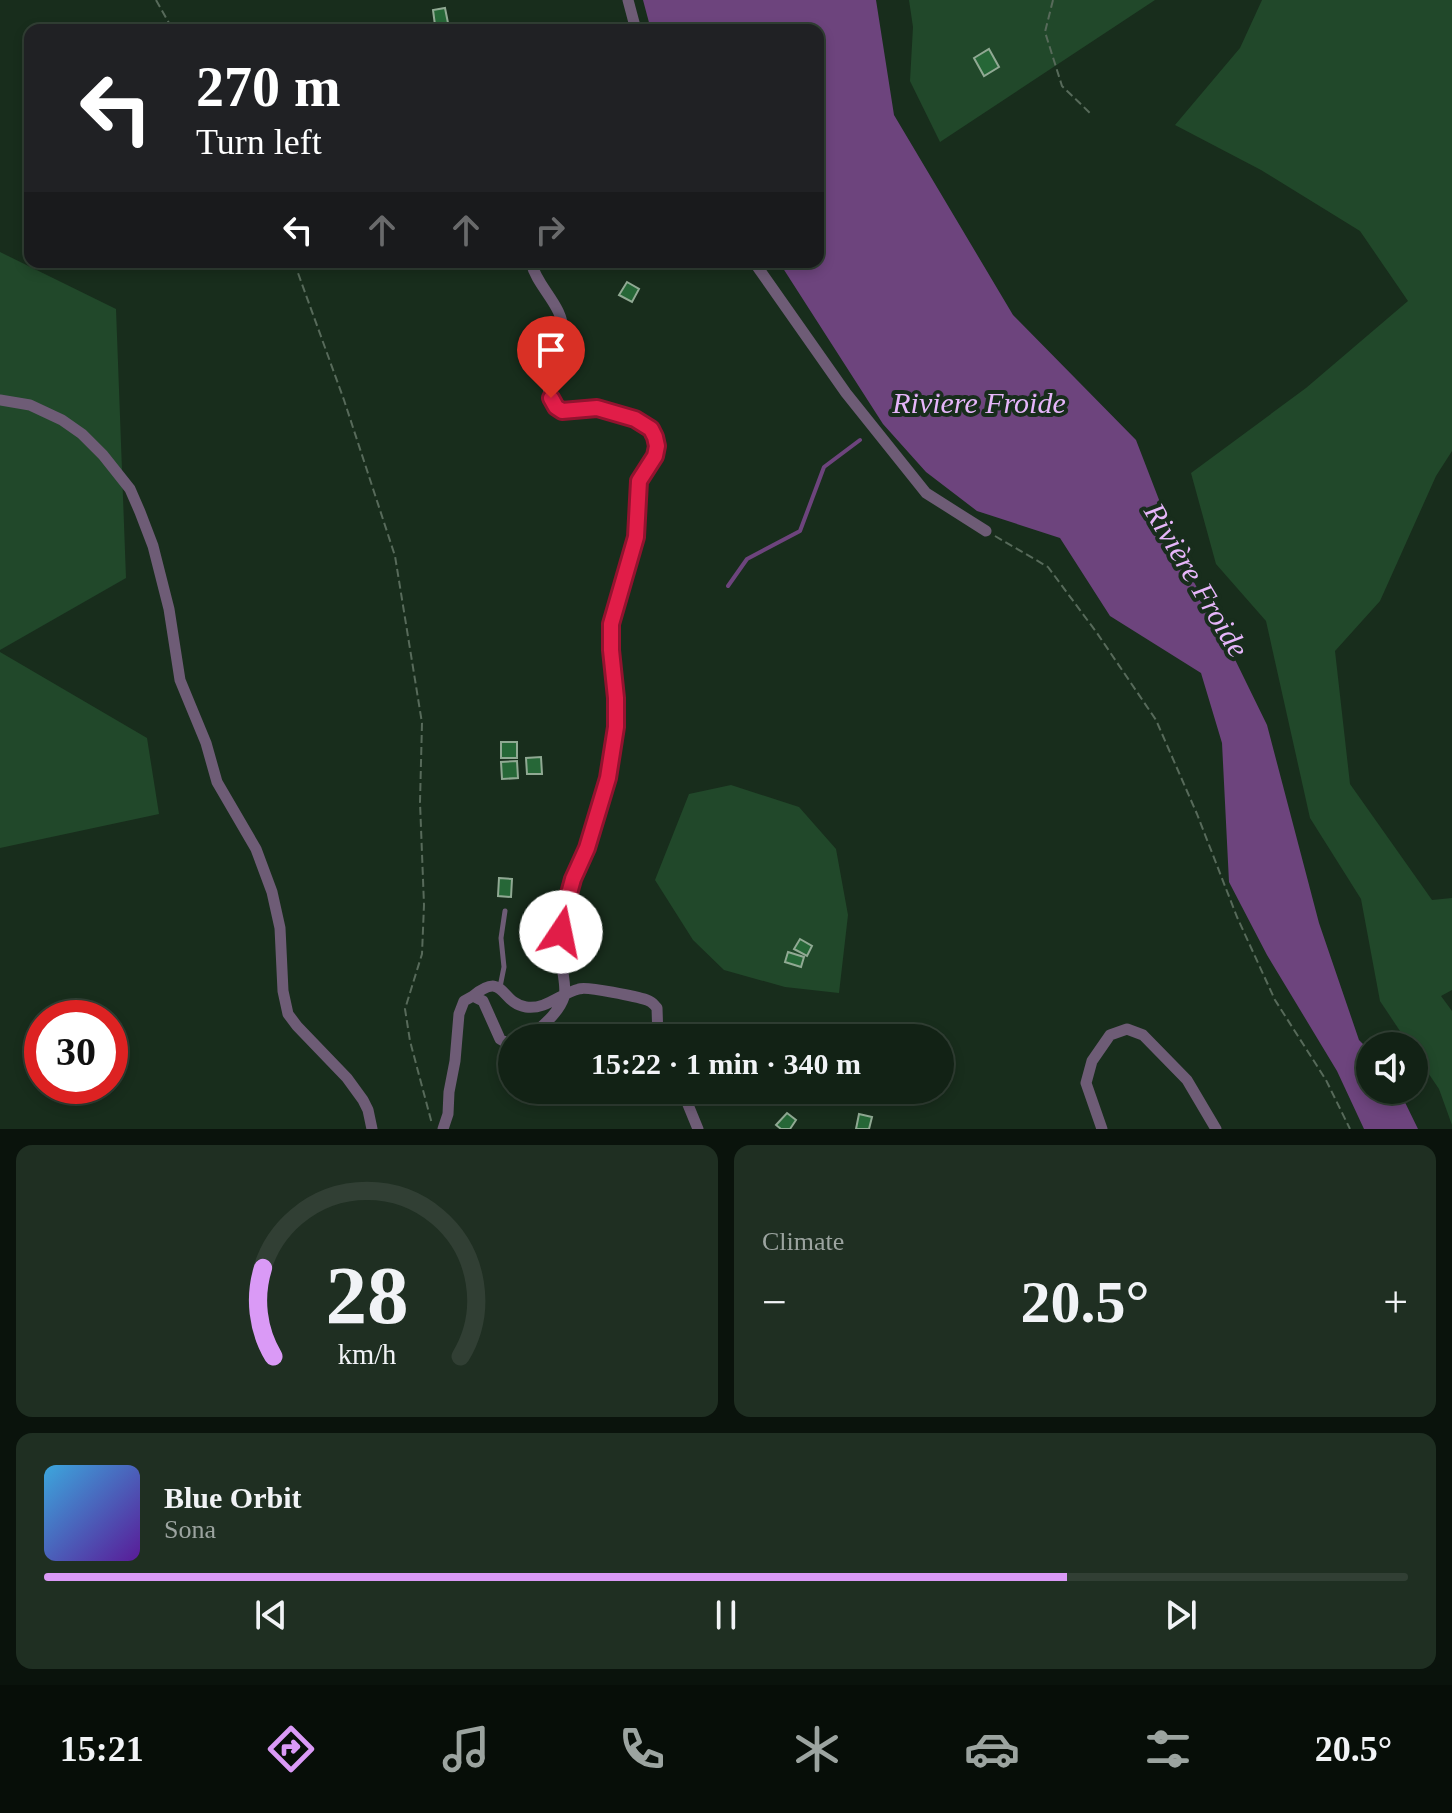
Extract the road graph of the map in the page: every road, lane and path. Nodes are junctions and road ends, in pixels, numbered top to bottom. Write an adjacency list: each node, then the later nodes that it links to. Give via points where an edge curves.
1 (156, 0): 4 (path)
2 (628, 0): 5 (street)
3 (1053, 0): 6 (path, via 1045,32 1062,86)
4 (170, 24)
5 (634, 24)
6 (1091, 114)
7 (296, 268): 21 (path, via 395,556 422,723 422,954 405,1009)
8 (533, 268): 15 (street, via 560,314 563,331 550,370 556,407 597,408 635,419 651,429 657,446 639,481 636,537 611,624 616,727 608,778 564,912)
9 (758, 268): 11 (street, via 846,393 926,493)
10 (0, 400): 20 (street, via 30,405 62,420 103,455 130,489 163,585 180,680 217,782 256,849 272,892 288,1014 347,1078 368,1110)
11 (986, 531): 26 (path, via 1048,567 1156,720 1275,1000)
12 (505, 911): 13 (lane)
13 (500, 987): 14 (street, via 492,985); 15 (street, via 526,1007)
14 (473, 996): 18 (street, via 483,1001); 22 (street, via 464,1001 459,1014)
15 (565, 996): 16 (street); 17 (street, via 594,988 647,1000 657,1008)
16 (543, 1024)
17 (658, 1024)
18 (498, 1035)
19 (688, 1104): 23 (street)
20 (372, 1129)
21 (434, 1129)
22 (443, 1129)
23 (698, 1129)
24 (1102, 1129): 25 (street, via 1086,1083 1092,1061 1110,1035 1127,1029 1143,1035 1187,1080)
25 (1216, 1129)
26 (1350, 1129)

